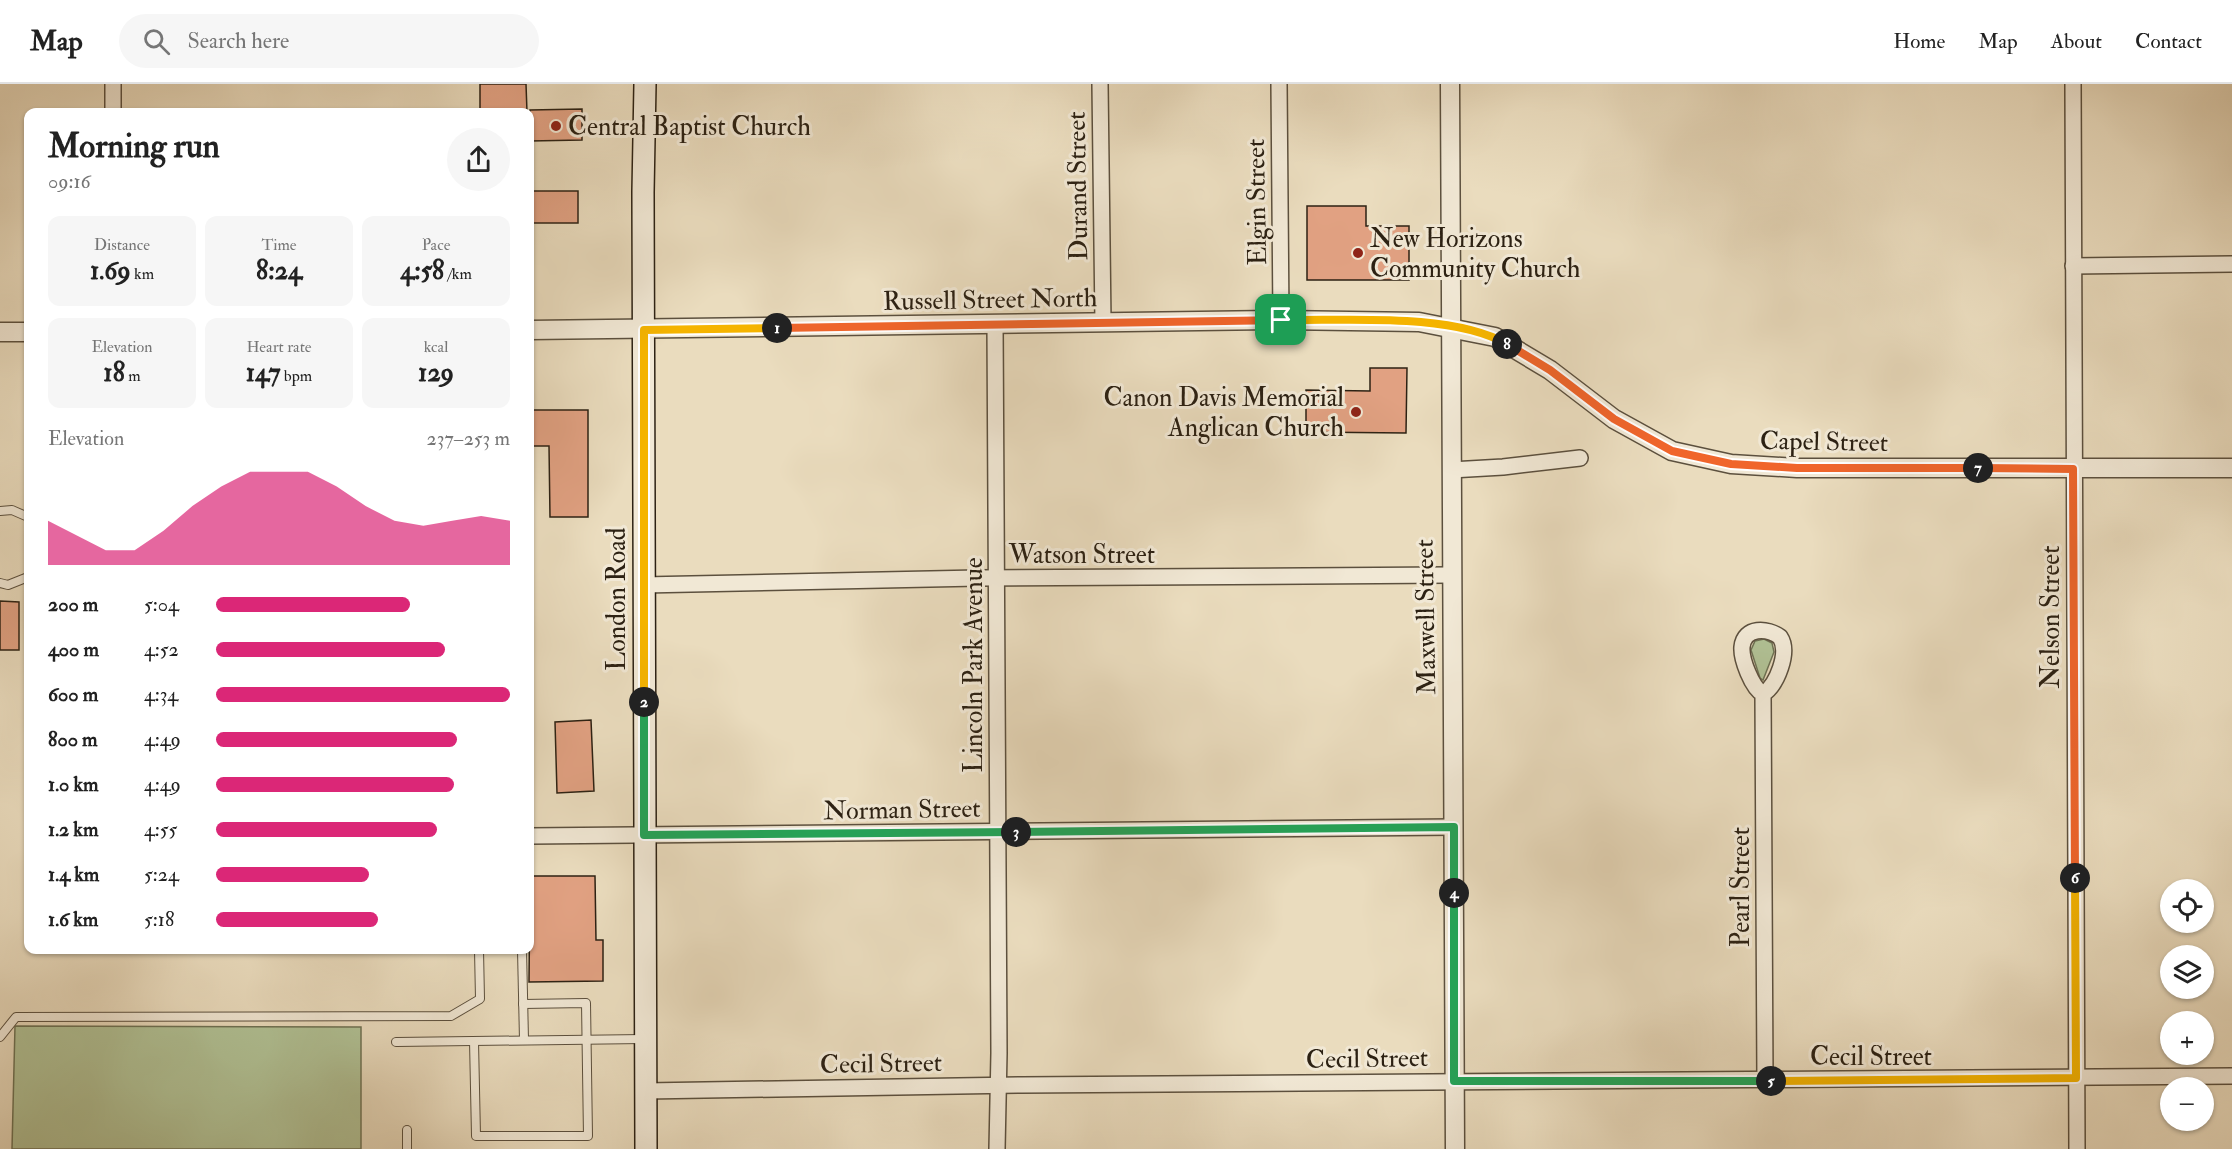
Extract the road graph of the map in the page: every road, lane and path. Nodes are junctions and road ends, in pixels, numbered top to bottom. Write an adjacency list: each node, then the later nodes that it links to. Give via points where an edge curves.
1 (112, 84): 7 (street)
2 (645, 84): 15 (main road, London Road)
3 (1100, 84): 11 (street, Durand Street)
4 (1279, 84): 10 (street, Elgin Street)
5 (1450, 84): 13 (street, Maxwell Street)
6 (2073, 84): 9 (street, Nelson Street)
7 (113, 108)
8 (2232, 264): 9 (street)
9 (2073, 266): 20 (street, Nelson Street)
10 (1281, 320): 11 (street, Russell Street North); 13 (street, Russell Street North)
11 (1103, 323): 12 (street, Russell Street North)
12 (995, 324): 15 (street, Russell Street North); 25 (street, Lincoln Park Avenue)
13 (1451, 326): 20 (street, Capel Street, via 1495,337 1550,370 1614,419 1672,451 1731,464 1797,468); 21 (street, Maxwell Street)
14 (534, 330): 15 (street, Russell Street North)
15 (644, 330): 28 (main road, London Road)
16 (0, 332): 17 (street)
17 (24, 332)
18 (1580, 458): 21 (street)
19 (2232, 468): 20 (street, Capel Street)
20 (2073, 469): 44 (street, Nelson Street)
21 (1450, 470): 24 (street, Maxwell Street)
22 (0, 511): 23 (lane, via 12,510)
23 (24, 515)
24 (1449, 575): 25 (street, Watson Street); 30 (street, Maxwell Street)
25 (996, 578): 28 (street, Watson Street); 31 (street, Lincoln Park Avenue)
26 (24, 579): 27 (lane)
27 (0, 584)
28 (643, 585): 32 (main road, London Road)
29 (1763, 694): 46 (street, Pearl Street)
30 (1454, 827): 31 (street, Norman Street); 45 (street, Maxwell Street)
31 (998, 832): 32 (street, Norman Street); 47 (street, Lincoln Park Avenue)
32 (644, 835): 33 (street, Norman Street); 39 (main road, London Road)
33 (534, 836)
34 (479, 954): 37 (lane, via 480,999 451,1016 16,1017)
35 (522, 954): 36 (lane)
36 (523, 1004): 38 (lane, via 586,1003); 40 (lane)
37 (0, 1037)
38 (587, 1039): 39 (lane); 40 (lane); 41 (lane, via 588,1136 476,1136)
39 (646, 1039): 48 (main road, London Road)
40 (524, 1040): 41 (lane)
41 (474, 1041): 42 (lane)
42 (396, 1042)
43 (2232, 1076): 44 (street, Cecil Street)
44 (2076, 1078): 46 (street, Cecil Street); 54 (street, Nelson Street)
45 (1454, 1081): 46 (street, Cecil Street); 47 (street, Cecil Street); 53 (street, Maxwell Street)
46 (1765, 1081)
47 (997, 1086): 48 (street, Cecil Street); 52 (street, Lincoln Park Avenue)
48 (646, 1091): 51 (main road, London Road)
49 (407, 1130): 50 (lane)
50 (406, 1149)
51 (646, 1149)
52 (997, 1149)
53 (1455, 1149)
54 (2077, 1149)

